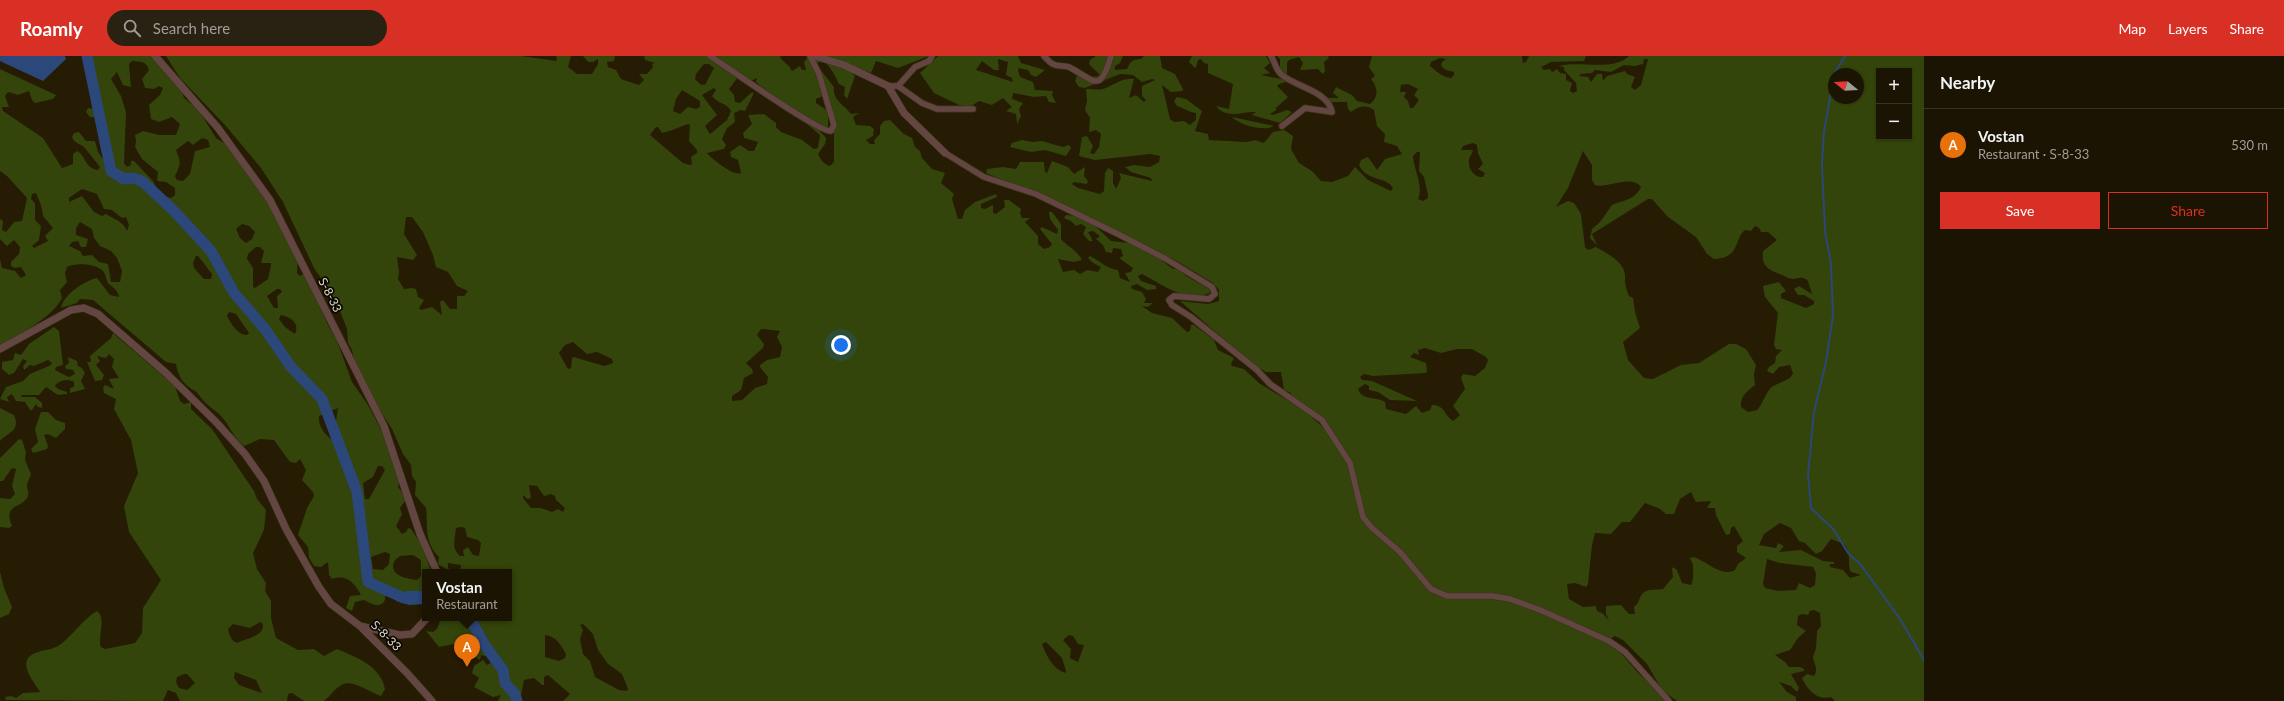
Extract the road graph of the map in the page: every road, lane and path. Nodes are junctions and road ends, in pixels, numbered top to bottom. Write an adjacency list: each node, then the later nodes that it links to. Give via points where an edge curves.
1 (155, 56): 15 (street, Տ-8-33 / Տ-8-33, via 218,128 270,200 384,426 420,534)
2 (710, 56): 3 (street, via 782,105 815,125 831,131 834,125 819,74)
3 (810, 56)
4 (815, 56): 9 (street, via 844,65)
5 (932, 56): 10 (street, via 929,61 915,67)
6 (1044, 56): 7 (street, via 1053,64 1067,66 1093,82 1103,78)
7 (1111, 56)
8 (1271, 56): 12 (street, via 1280,74 1316,94 1331,106 1332,112 1305,108)
9 (888, 86): 10 (street); 13 (street, via 904,113)
10 (898, 86): 11 (street, via 922,103 937,109)
11 (973, 109)
12 (1282, 126)
13 (945, 153): 19 (street, via 984,177 1036,194 1116,233 1212,287 1215,294 1209,299 1174,296 1169,300 1172,305 1191,316 1257,370 1270,384 1322,420 1350,463 1363,517 1400,552 1431,589 1447,596 1492,596 1510,600 1540,610 1610,641 1625,652)
14 (0, 350): 17 (street, via 71,310 84,308 98,314 166,373 245,454 264,481 286,529 319,587 331,604)
15 (436, 569)
16 (426, 621): 17 (street, Տ-8-33 / Տ-8-33, via 412,634 400,635)
17 (360, 626): 18 (street, Տ-8-33 / Տ-8-33)
18 (432, 701)
19 (1669, 701)

